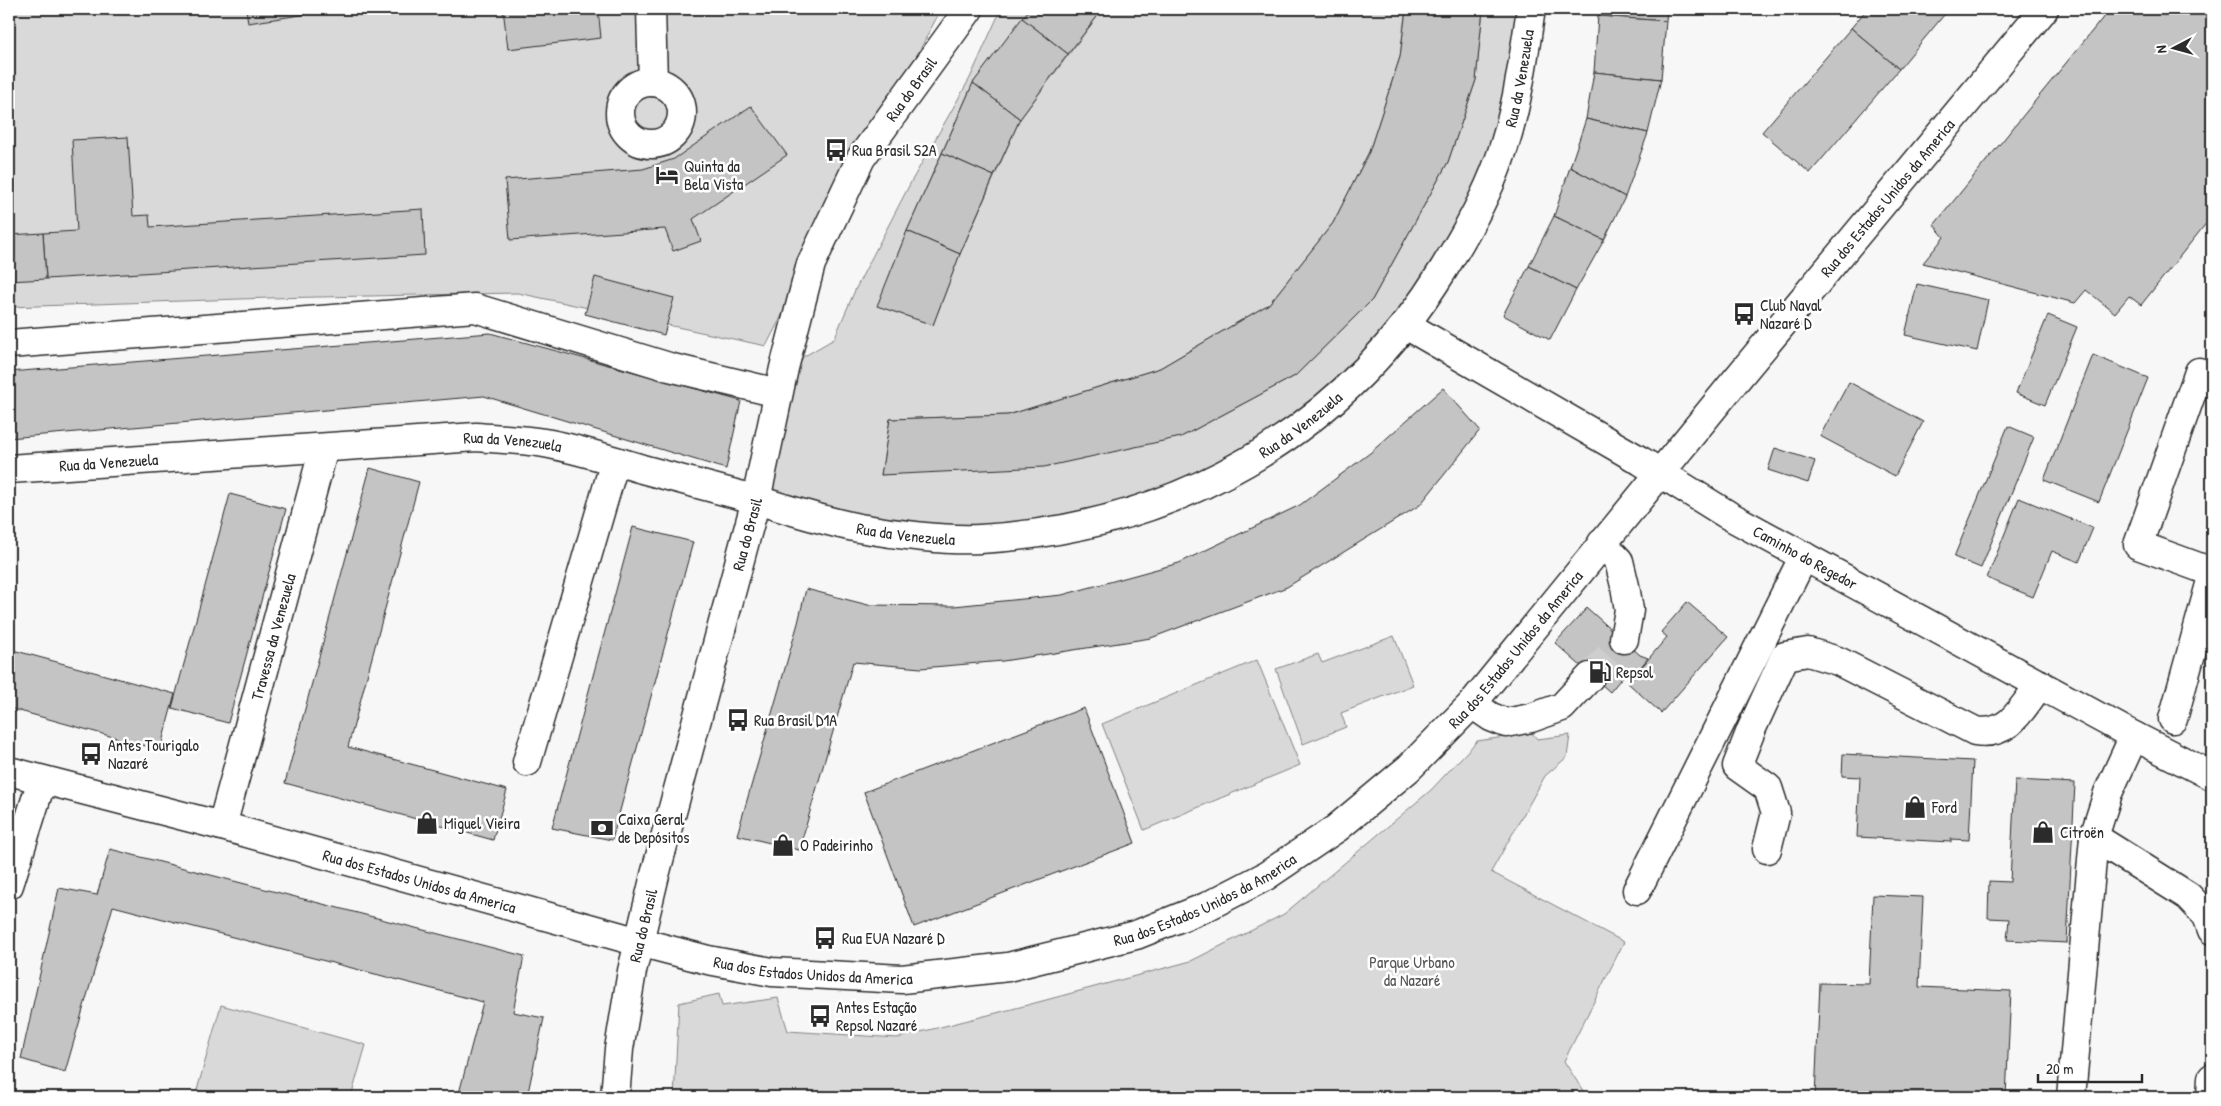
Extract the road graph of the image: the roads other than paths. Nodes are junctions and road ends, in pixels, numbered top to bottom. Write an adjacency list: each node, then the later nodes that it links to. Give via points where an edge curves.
1 (650, 9): 5 (street)
2 (969, 9): 9 (street, Rua do Brasil, via 861,158 811,264)
3 (1531, 9): 6 (street, Rua da Venezuela, via 1517,101 1498,162 1471,226)
4 (2044, 9): 13 (street, Rua dos Estados Unidos da America)
5 (653, 82)
6 (1406, 325): 13 (street, Caminho do Regedor); 14 (street, Rua da Venezuela, via 1349,388 1305,424 1254,458 1211,481 1119,517 1056,531 978,539 859,528)
7 (9, 344): 9 (street, via 474,308 669,367)
8 (2199, 372): 17 (street, via 2138,546)
9 (778, 394): 14 (street, Rua do Brasil)
10 (324, 448): 11 (street, Rua da Venezuela, via 476,437 548,443); 12 (street, Rua da Venezuela); 29 (street, Travessa da Venezuela)
11 (615, 461): 14 (street, Rua da Venezuela); 25 (street)
12 (9, 469)
13 (1661, 473): 15 (street, Rua dos Estados Unidos da America); 16 (street, Caminho do Regedor, via 1690,493)
14 (756, 500): 35 (street, Rua do Brasil)
15 (1602, 543): 19 (street, via 1619,561 1626,586 1629,610); 22 (street, Rua dos Estados Unidos da America)
16 (1804, 556): 21 (street, Caminho do Regedor); 33 (street)
17 (2212, 572)
18 (2212, 577): 23 (street)
19 (1624, 639)
20 (1590, 677): 22 (street, via 1562,707 1532,718 1506,723 1491,718)
21 (2040, 684): 24 (street, Caminho do Regedor); 31 (street, via 2012,721 1988,734 1975,731 1838,662 1808,652 1785,656 1737,766 1768,788 1776,813)
22 (1472, 704): 35 (street, Rua dos Estados Unidos da America, via 1409,768 1337,828 1266,876 1206,907 1136,935 1008,967 902,979 772,972)
23 (2173, 719)
24 (2134, 736): 27 (street, Caminho do Regedor); 30 (street, via 2108,792)
25 (527, 762)
26 (9, 771): 28 (street, Rua dos Estados Unidos da America)
27 (2212, 776)
28 (42, 780): 29 (street, Rua dos Estados Unidos da America); 32 (street)
29 (222, 826): 35 (street, Rua dos Estados Unidos da America)
30 (2094, 837): 34 (street, via 2188,896 2207,916); 38 (street)
31 (1767, 849)
32 (9, 885)
33 (1637, 890)
34 (2212, 930)
35 (639, 942): 37 (street, Rua do Brasil, via 619,1049)
36 (2212, 1078): 39 (street)
37 (615, 1097)
38 (2071, 1097)
39 (2212, 1097)

